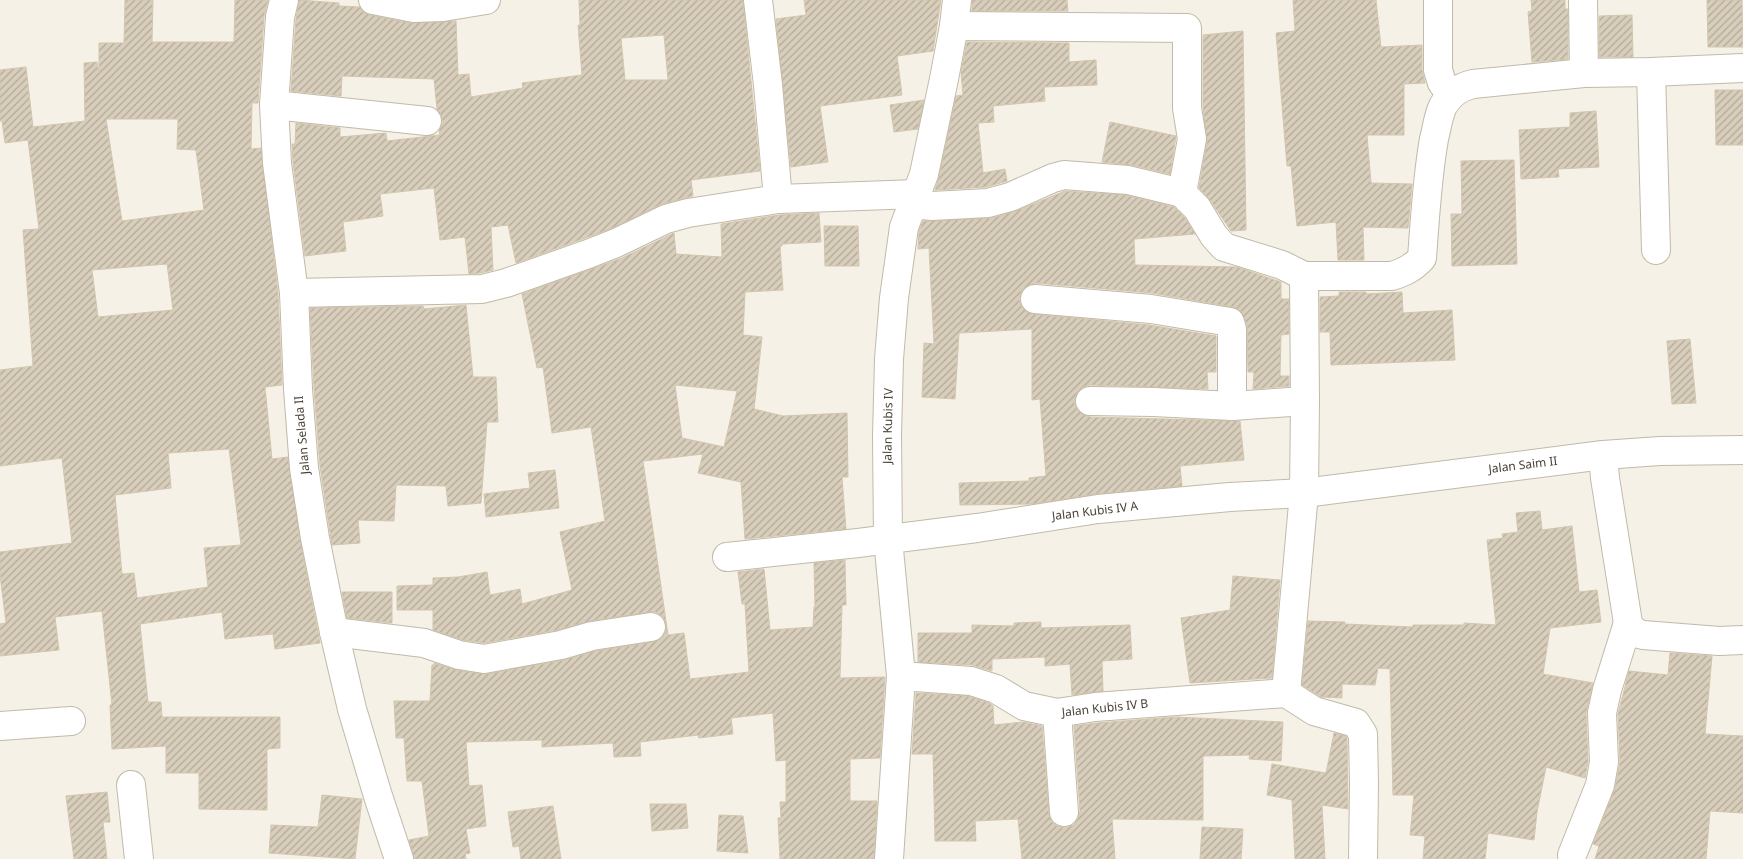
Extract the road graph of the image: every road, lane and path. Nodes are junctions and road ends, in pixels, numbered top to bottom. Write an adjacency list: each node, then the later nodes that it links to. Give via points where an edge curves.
1 (284, 0): 12 (street, Jalan Selada II)
2 (373, 0): 3 (street, via 414,8 443,8)
3 (486, 0)
4 (758, 0): 15 (street)
5 (1438, 0): 11 (street, via 1438,70 1442,83)
6 (1583, 0): 10 (street)
7 (956, 13): 14 (street, via 1187,28 1187,108 1192,139); 16 (street, Jalan Kubis IV, via 926,165)
8 (1743, 68): 9 (street)
9 (1651, 72): 10 (street); 17 (street)
10 (1584, 73): 11 (street, via 1473,84)
11 (1451, 94): 18 (street, via 1438,119 1432,150 1422,258 1405,272 1392,276)
12 (274, 105): 13 (street); 19 (street, Jalan Selada II, via 277,163)
13 (427, 121)
14 (1182, 194): 16 (street, via 1128,180 1064,175 1010,197 988,202 932,206); 18 (street, via 1197,208 1224,247 1282,265)
15 (778, 199): 16 (street); 19 (street, via 666,219 588,254 482,289)
16 (915, 199): 28 (street, Jalan Kubis IV, via 904,227 888,359)
17 (1656, 250)
18 (1304, 276): 22 (street)
19 (294, 293): 32 (street, Jalan Selada II, via 304,468)
20 (1035, 299): 23 (street, via 1151,309 1230,322)
21 (1090, 401): 23 (street)
22 (1305, 401): 23 (street); 27 (street)
23 (1232, 406)
24 (1743, 450): 25 (street, Jalan Saim II); 26 (street)
25 (1603, 454): 27 (street, Jalan Saim II); 30 (street)
26 (1743, 470)
27 (1304, 493): 28 (street, Jalan Kubis IV A, via 1098,509); 35 (street)
28 (888, 539): 29 (street, Jalan Kubis IV A); 34 (street, Jalan Kubis IV)
29 (727, 557)
30 (1628, 623): 33 (street, via 1637,634 1643,635); 41 (street, via 1602,714 1604,762 1600,785)
31 (651, 627): 32 (street, via 484,659 459,655 424,643)
32 (334, 632): 43 (street, Jalan Selada II, via 352,709)
33 (1743, 640)
34 (900, 676): 36 (street, Jalan Kubis IV B, via 971,680 996,688 1024,706); 44 (street, Jalan Kubis IV)
35 (1286, 693): 36 (street, Jalan Kubis IV B, via 1096,707); 45 (street, via 1314,711 1356,723 1363,734)
36 (1057, 713): 40 (street)
37 (71, 720): 38 (street)
38 (0, 726)
39 (131, 785): 42 (street)
40 (1064, 812)
41 (1572, 855)
42 (139, 859)
43 (399, 859)
44 (889, 859)
45 (1363, 859)

